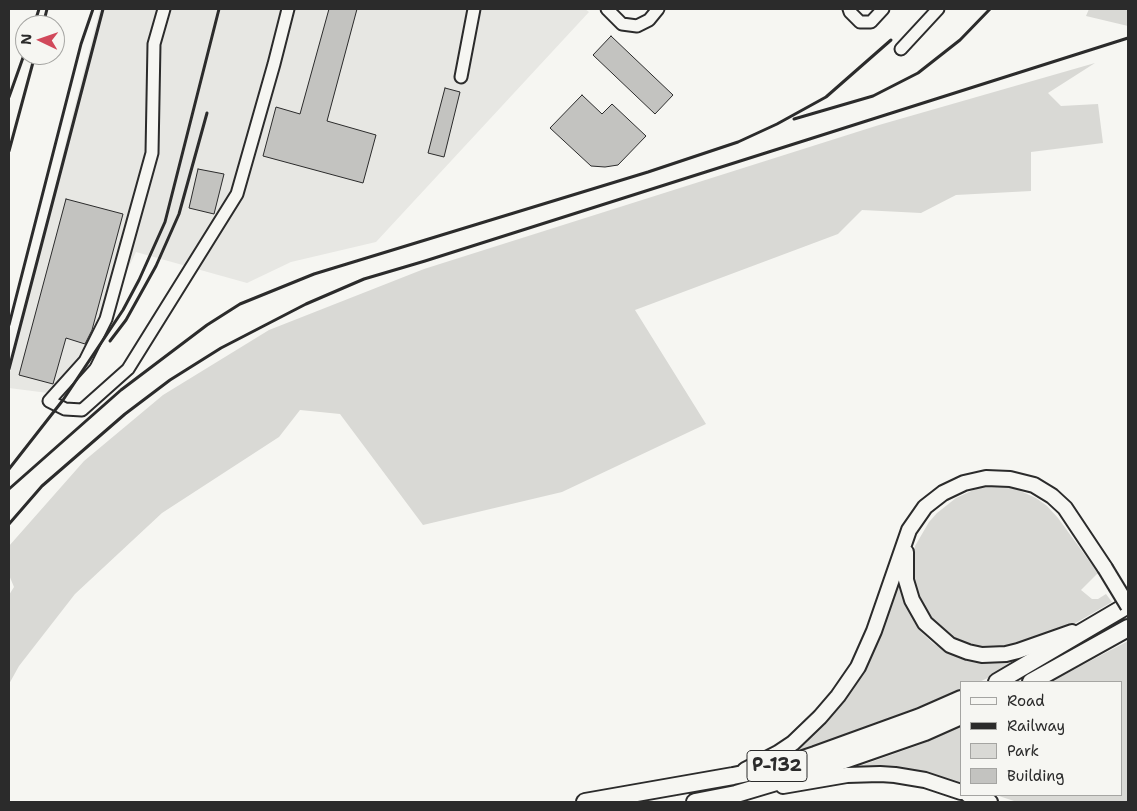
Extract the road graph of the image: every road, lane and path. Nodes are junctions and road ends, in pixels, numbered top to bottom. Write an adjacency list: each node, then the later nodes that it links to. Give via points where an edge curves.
1 (164, 9): 2 (street, via 154,44 152,153 106,319 85,361 49,401 65,408 82,410 128,369 237,194)
2 (288, 9)
3 (474, 9): 10 (street)
4 (607, 9): 5 (street, via 622,24 637,26 649,20)
5 (658, 9)
6 (849, 9): 7 (street, via 860,22 871,22)
7 (883, 9)
8 (938, 9): 9 (street)
9 (901, 49)
10 (461, 77)
11 (909, 530): 12 (main road, bridge, via 925,507 954,487 986,478 1022,481 1043,490 1065,508); 13 (main road, via 905,572 912,600 924,623 959,649 982,655 1018,651); 19 (main road, via 874,631 858,666 838,696 786,749)
12 (1128, 605): 13 (highway)
13 (1107, 618): 15 (highway)
14 (1128, 628): 16 (highway)
15 (999, 681)
16 (1033, 681)
17 (960, 699): 19 (highway, Р-132, via 815,756)
18 (960, 716): 21 (highway, Р-132, via 813,772)
19 (733, 776): 23 (highway, Р-132)
20 (960, 792): 21 (main road, via 910,777 864,774)
21 (736, 794): 24 (highway, Р-132)
22 (971, 796): 25 (main road)
23 (585, 802)
24 (695, 802)
25 (990, 802)

